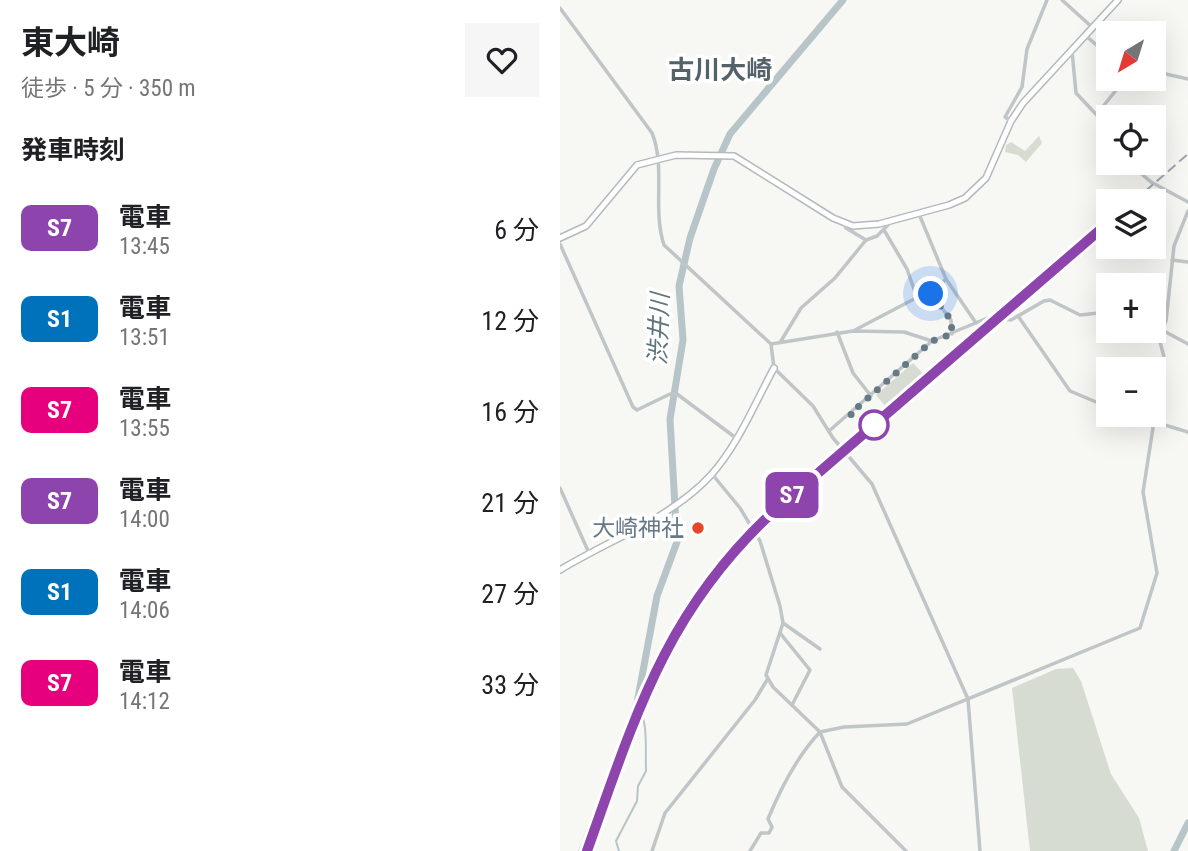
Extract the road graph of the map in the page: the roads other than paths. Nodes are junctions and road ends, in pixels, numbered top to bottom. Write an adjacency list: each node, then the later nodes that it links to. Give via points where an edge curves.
1 (1046, 0): 14 (street, via 1027,49 1022,87 1005,117)
2 (1062, 0): 5 (street)
3 (1114, 2): 5 (main road)
4 (560, 8): 15 (street, via 652,133)
5 (1093, 28): 6 (main road)
6 (1086, 36): 7 (street); 8 (main road)
7 (1096, 45)
8 (1072, 49): 13 (street, via 1076,93); 14 (main road)
9 (1166, 74): 10 (street)
10 (1188, 79)
11 (1115, 91): 12 (street)
12 (1104, 105)
13 (1096, 113)
14 (1011, 121): 19 (main road, via 979,187 957,202)
15 (657, 158): 21 (main road, via 720,154 741,159); 24 (main road, via 637,165 586,226); 40 (street, via 660,231 667,249)
16 (1143, 175): 17 (street)
17 (1188, 202)
18 (1188, 211): 25 (street)
19 (918, 214): 20 (main road); 27 (street)
20 (892, 221): 21 (main road, via 861,226); 22 (street)
21 (844, 223): 23 (street)
22 (884, 230): 23 (street); 29 (street, via 907,269)
23 (866, 240): 38 (street, via 835,278 801,308)
24 (560, 241): 49 (street, via 633,407 637,410 677,394)
25 (1172, 260): 26 (street); 32 (street)
26 (1188, 262)
27 (946, 279): 28 (street); 33 (street)
28 (931, 294): 29 (street); 37 (street, via 951,320)
29 (917, 298): 34 (street)
30 (1096, 313): 31 (street, via 1080,315 1050,300)
31 (1018, 316): 33 (street, via 1005,321 994,316); 44 (street, via 1070,390)
32 (1166, 319)
33 (976, 323): 37 (street)
34 (853, 331): 35 (street); 39 (street, via 904,332)
35 (837, 332): 38 (street); 43 (street, via 848,364)
36 (1166, 332): 41 (street)
37 (952, 334): 39 (street)
38 (781, 341): 40 (street)
39 (932, 341): 43 (street)
40 (771, 344): 42 (street)
41 (1188, 344)
42 (774, 368): 47 (street, via 813,406); 49 (main road)
43 (871, 396): 47 (street)
44 (1096, 402)
45 (1166, 424): 48 (street)
46 (1155, 427): 58 (street, via 1143,492 1157,573 1140,628)
47 (829, 432): 58 (street, via 872,484)
48 (1188, 432)
49 (736, 438): 50 (main road)
50 (712, 474): 52 (main road, via 680,502); 54 (street, via 760,541)
51 (560, 488): 52 (street)
52 (589, 553): 53 (main road)
53 (560, 570)
54 (783, 623): 55 (street); 56 (street)
55 (780, 633): 57 (street); 59 (street, via 810,670)
56 (820, 649)
57 (767, 679): 59 (street); 61 (street, via 665,813)
58 (968, 699): 60 (street, via 907,724); 64 (street)
59 (792, 705): 60 (street)
60 (820, 732): 62 (street, via 775,801 768,819 769,833 761,834); 63 (street, via 839,783)
61 (652, 851)
62 (750, 851)
63 (905, 851)
64 (980, 851)

